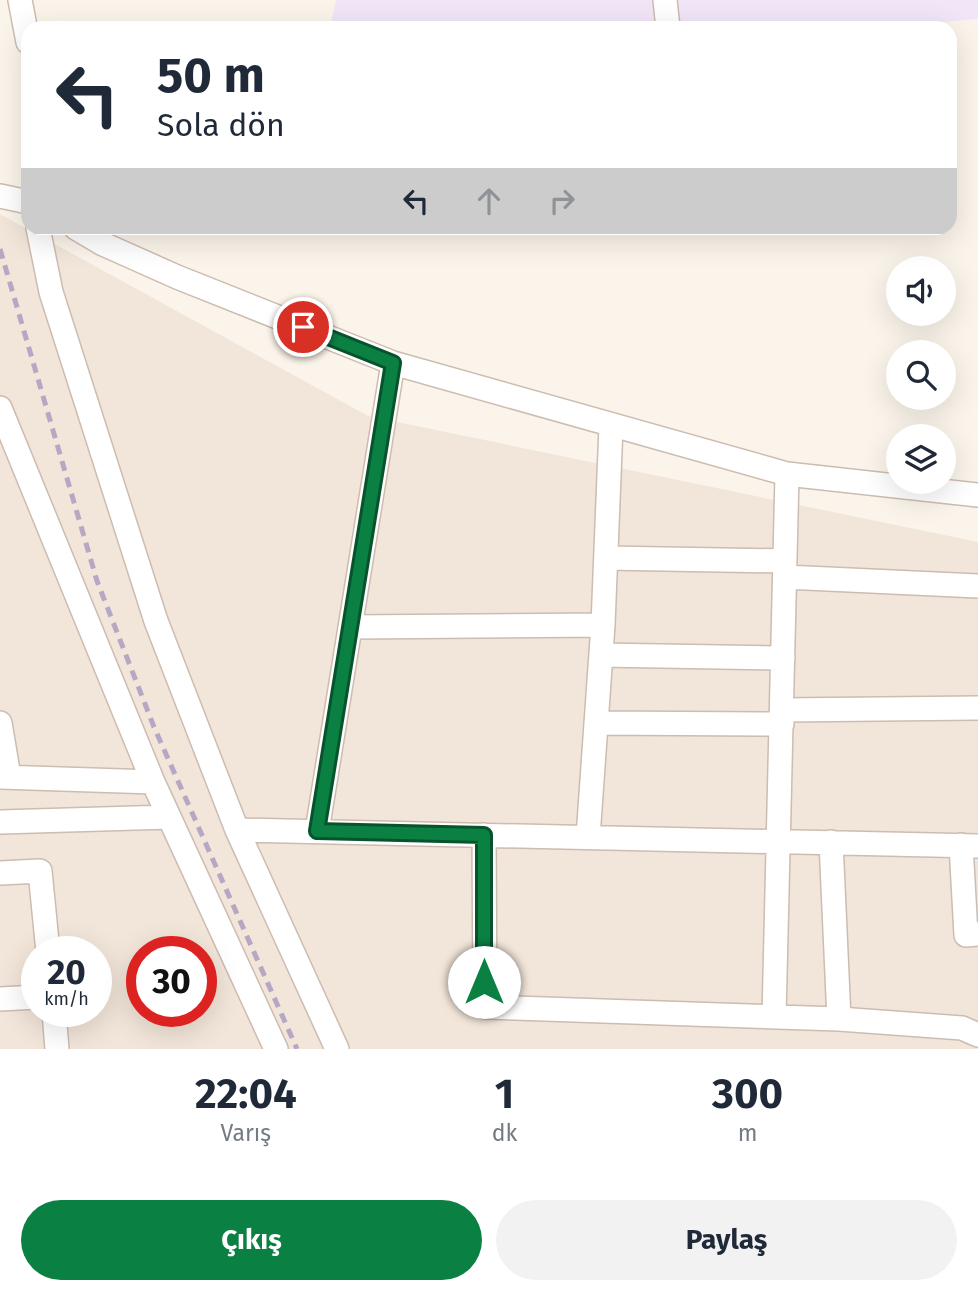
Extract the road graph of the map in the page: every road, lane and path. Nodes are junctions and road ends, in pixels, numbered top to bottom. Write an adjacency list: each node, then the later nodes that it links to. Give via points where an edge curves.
1 (20, 0): 3 (street)
2 (665, 0): 4 (street)
3 (24, 21)
4 (667, 21)
5 (0, 196): 6 (street)
6 (21, 200)
7 (39, 235): 29 (street, via 51,292 134,558)
8 (88, 235): 9 (street, via 177,277)
9 (393, 363): 11 (street); 18 (street)
10 (0, 408): 26 (street)
11 (611, 426): 12 (street); 14 (street)
12 (787, 474): 13 (street); 15 (street)
13 (978, 495)
14 (606, 558): 15 (street); 17 (street)
15 (785, 569): 16 (street); 20 (street)
16 (978, 586)
17 (603, 625): 18 (street); 19 (street)
18 (351, 627): 30 (street)
19 (601, 655): 20 (street); 24 (street)
20 (783, 658): 22 (street)
21 (978, 708): 22 (street)
22 (783, 717): 24 (street); 33 (street)
23 (0, 723): 25 (street)
24 (596, 723): 32 (street)
25 (4, 777): 26 (street)
26 (153, 782): 27 (street)
27 (169, 817): 28 (street); 46 (street)
28 (0, 822)
29 (237, 830): 30 (street); 47 (street)
30 (317, 831): 31 (street)
31 (484, 835): 32 (street); 41 (street, via 485,1007)
32 (588, 837): 33 (street)
33 (780, 841): 34 (street); 41 (street)
34 (831, 842): 35 (street); 42 (street)
35 (970, 845): 37 (street, via 966,935)
36 (0, 873): 38 (street, via 40,871)
37 (978, 934)
38 (46, 936)
39 (21, 998): 40 (street)
40 (0, 999)
41 (774, 1017): 42 (street)
42 (839, 1019): 44 (street, via 962,1028)
43 (55, 1027): 45 (street)
44 (978, 1035)
45 (57, 1049)
46 (276, 1049)
47 (337, 1049)

